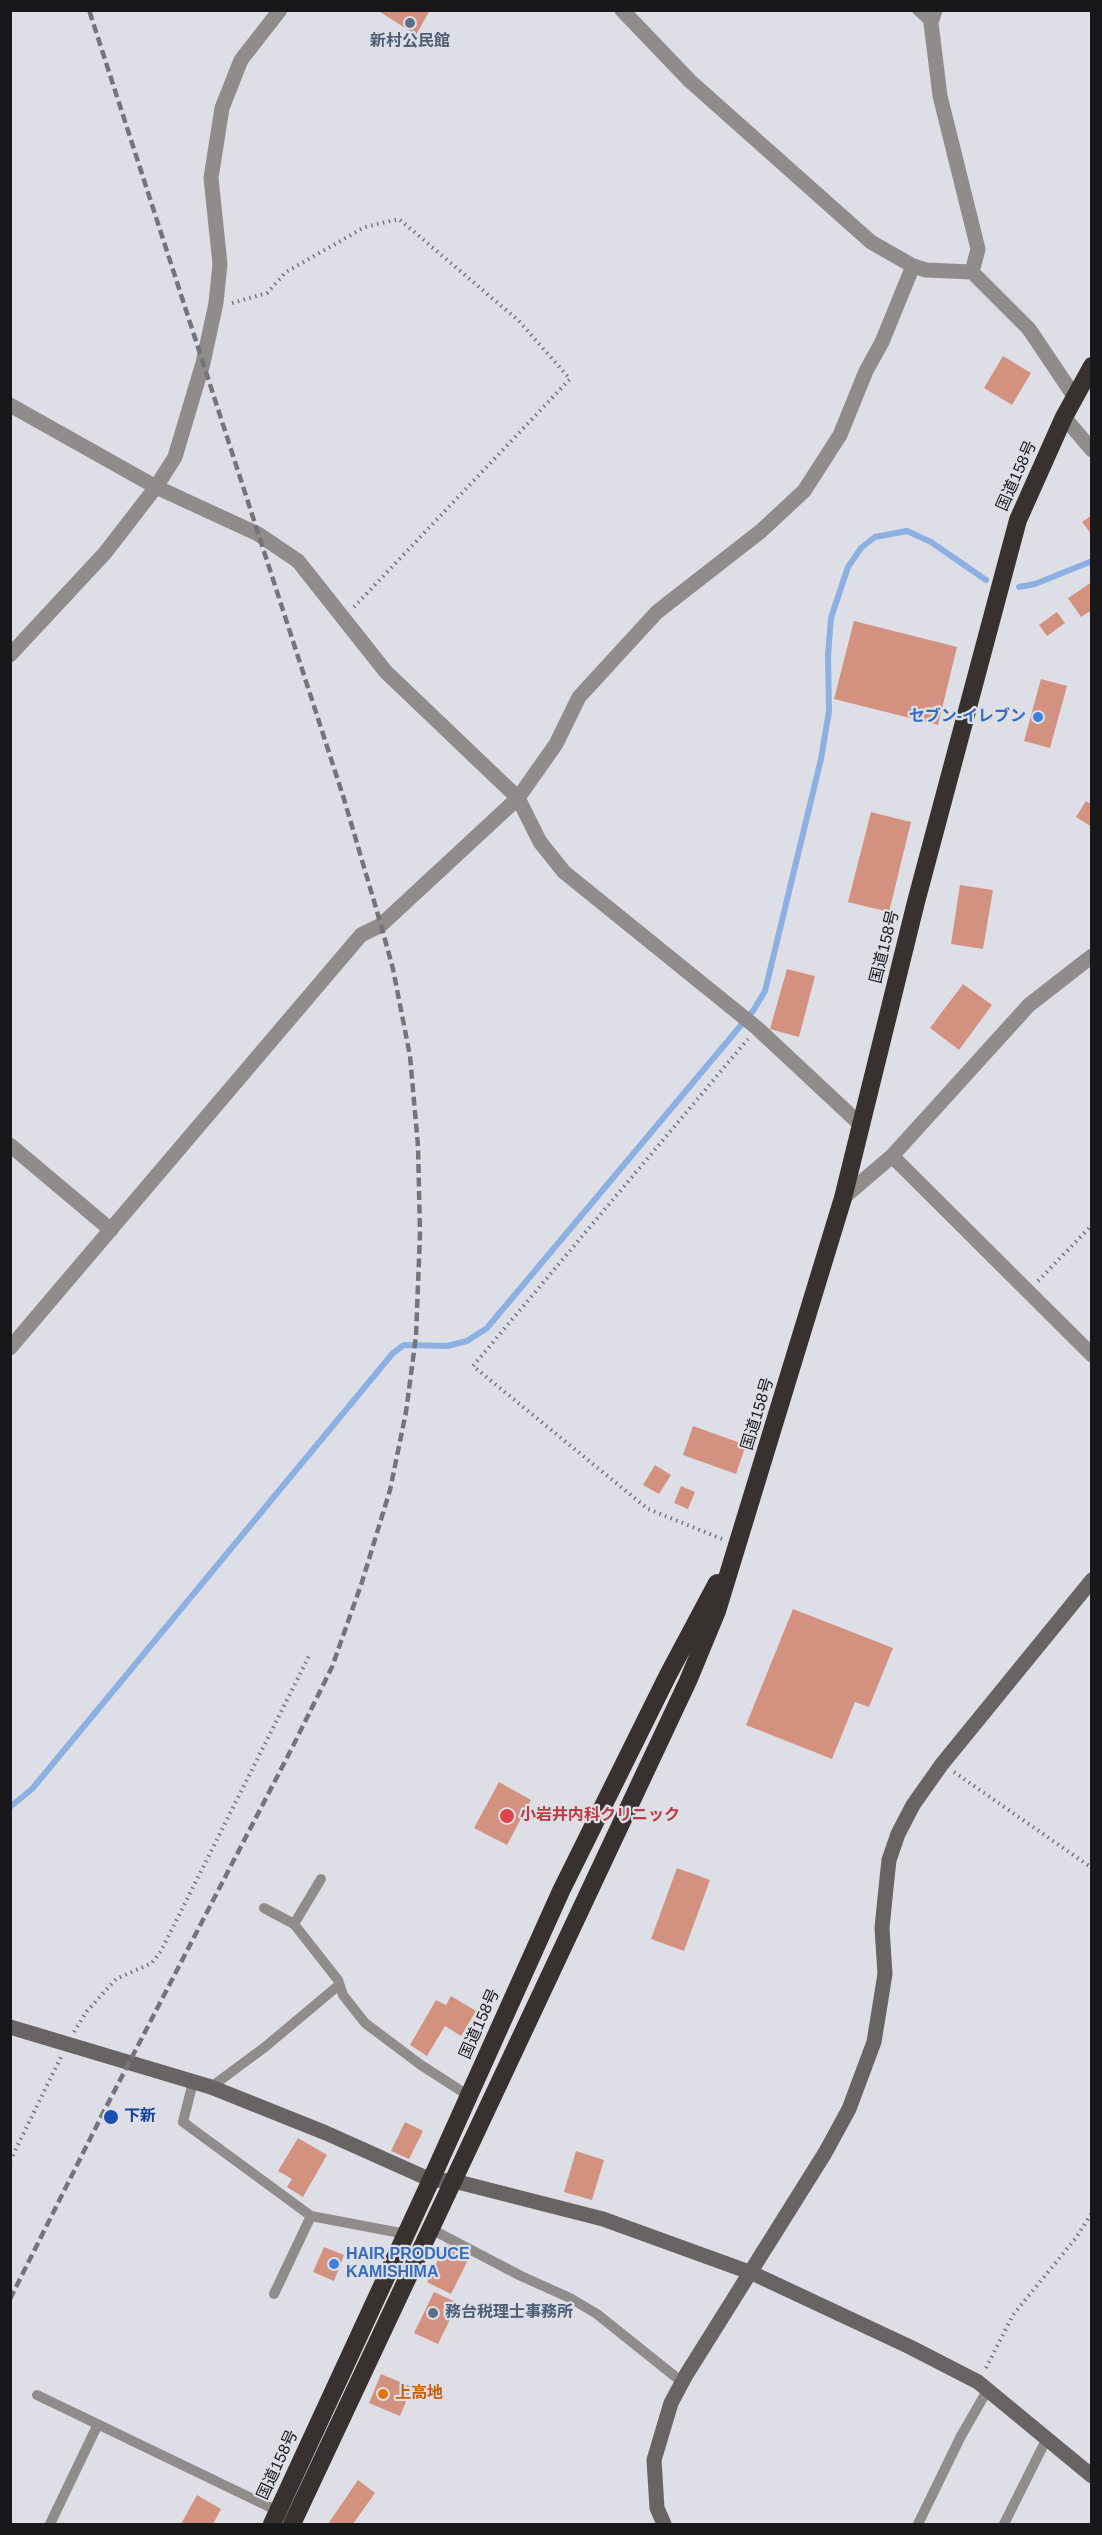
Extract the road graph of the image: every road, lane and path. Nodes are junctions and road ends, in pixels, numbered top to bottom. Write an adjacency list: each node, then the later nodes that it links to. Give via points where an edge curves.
1 (280, 10): 7 (street, via 240,60 222,108 211,178 220,264)
2 (622, 10): 5 (street, via 690,81 871,242)
3 (917, 10): 4 (lane)
4 (933, 17): 6 (street, via 940,96 978,249)
5 (913, 266): 6 (street); 16 (street, via 840,435 804,491 761,531 657,612 579,697 556,744)
6 (972, 272): 9 (street, via 1029,329)
7 (216, 303): 13 (street, via 175,457); 14 (path, via 233,303 267,293 286,272 365,227 399,219 519,321 570,379)
8 (1092, 366): 9 (highway, 国道158号)
9 (1074, 396): 11 (highway, 国道158号)
10 (10, 405): 13 (street)
11 (1064, 417): 12 (street); 19 (highway, 国道158号, via 1018,520 919,891)
12 (1092, 450)
13 (156, 487): 14 (street, via 258,534 298,561); 15 (street, via 105,553)
14 (344, 618): 16 (street, via 386,672)
15 (10, 655)
16 (518, 798): 18 (street, via 540,842 564,872); 24 (street, via 381,925 361,935)
17 (1092, 956): 21 (street, via 1029,1005)
18 (749, 1022): 19 (street); 28 (path, via 473,1366 648,1509)
19 (862, 1126): 22 (highway, 国道158号)
20 (10, 1145): 24 (street)
21 (892, 1156): 22 (street); 25 (street)
22 (843, 1198): 28 (highway, 国道158号)
23 (1092, 1226): 25 (path)
24 (111, 1230): 26 (street)
25 (1028, 1292): 27 (street)
26 (10, 1348)
27 (1092, 1355)
28 (737, 1545): 41 (highway, 国道158号, via 561,1891); 44 (highway, 国道158号, via 717,1611 688,1681)
29 (1092, 1580): 31 (street)
30 (309, 1656): 38 (path, via 161,1951 152,1963 116,1979 87,2011)
31 (942, 1764): 32 (path); 49 (street, via 913,1805 889,1860 882,1928 885,1974 881,2009 863,2073 830,2144)
32 (1092, 1868)
33 (321, 1879): 35 (lane)
34 (264, 1908): 35 (lane)
35 (294, 1924): 36 (lane)
36 (339, 1985): 40 (lane); 41 (lane, via 365,2023)
37 (10, 2027): 38 (street)
38 (67, 2044): 39 (street); 42 (path)
39 (193, 2082): 40 (street); 46 (lane, via 183,2122)
40 (211, 2087): 43 (street)
41 (469, 2096): 43 (highway, 国道158号)
42 (10, 2161)
43 (431, 2180): 44 (street); 48 (highway, 国道158号)
44 (454, 2181): 47 (highway, 国道158号); 49 (street, via 603,2219)
45 (1092, 2213): 52 (path, via 1013,2315)
46 (311, 2216): 48 (lane); 50 (lane)
47 (431, 2229): 51 (lane, via 597,2314); 59 (highway, 国道158号)
48 (406, 2234): 57 (highway, 国道158号)
49 (752, 2273): 51 (street); 52 (street)
50 (274, 2294)
51 (682, 2382): 60 (street, via 671,2403 654,2460 657,2508)
52 (983, 2386): 55 (street); 61 (lane)
53 (37, 2395): 54 (lane)
54 (98, 2424): 57 (lane); 58 (lane)
55 (1047, 2438): 56 (street); 62 (lane)
56 (1092, 2476)
57 (275, 2518)
58 (50, 2524)
59 (292, 2524)
60 (664, 2524)
61 (918, 2524)
62 (1004, 2524)

